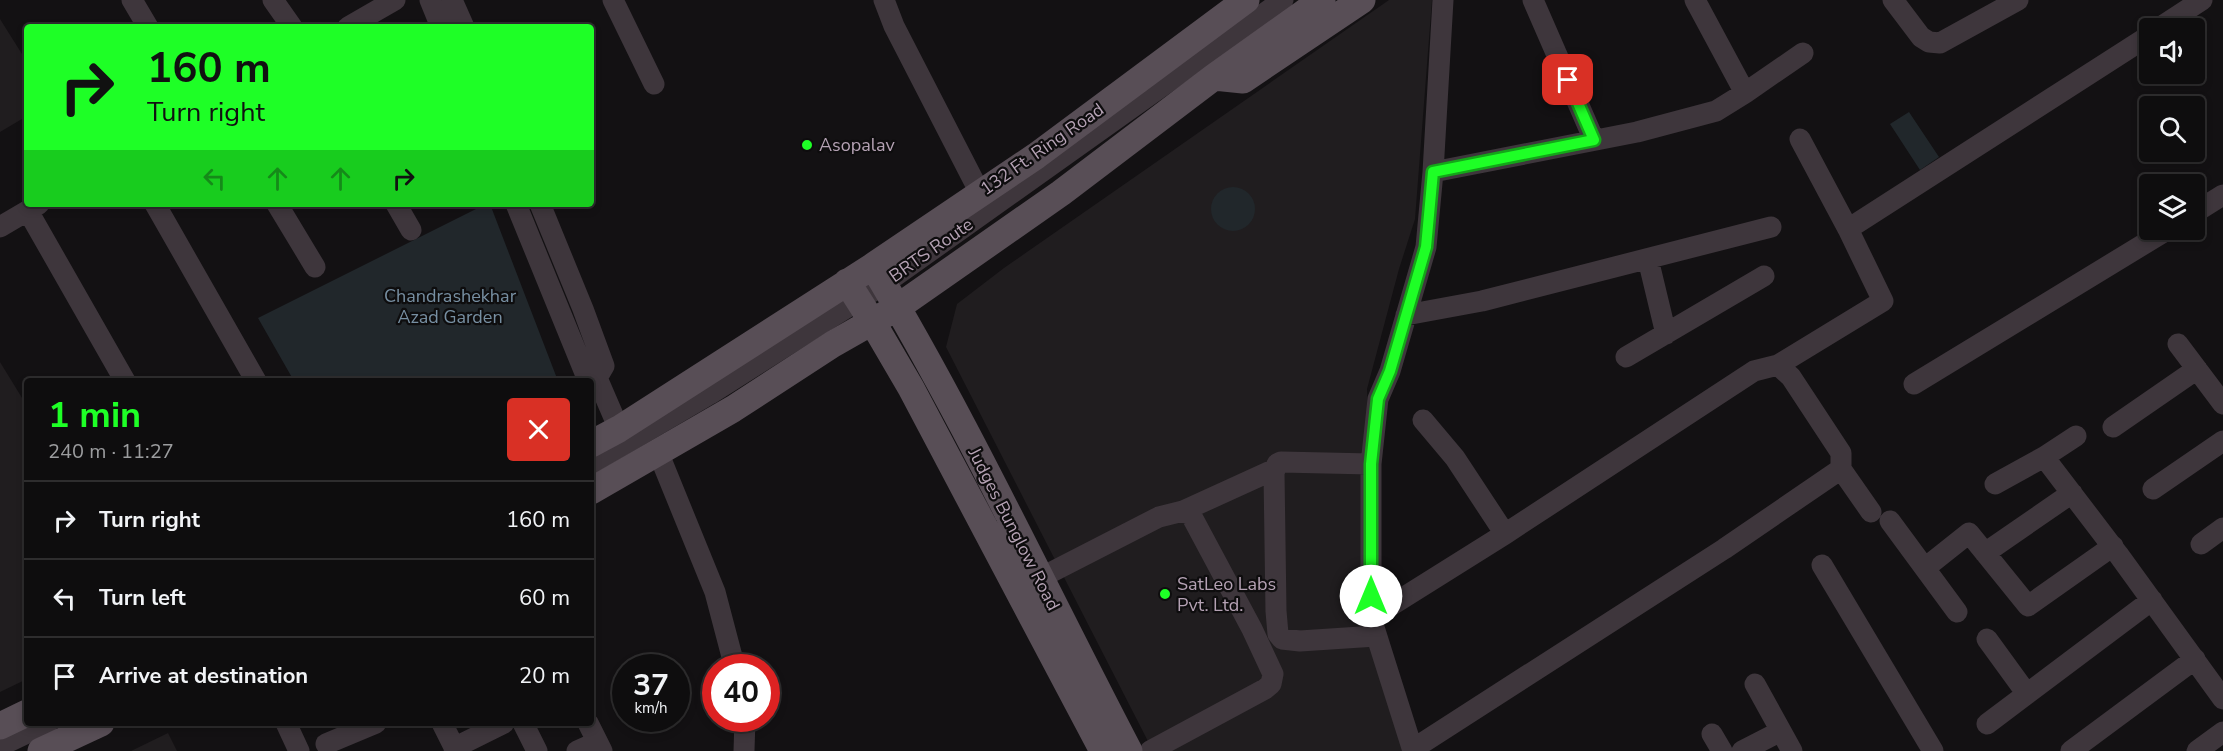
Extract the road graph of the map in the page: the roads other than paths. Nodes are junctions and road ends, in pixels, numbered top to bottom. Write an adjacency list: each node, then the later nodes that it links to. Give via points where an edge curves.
1 (132, 0): 19 (street)
2 (273, 0): 20 (street)
3 (395, 0): 21 (street)
4 (429, 0): 22 (street)
5 (452, 0): 23 (street)
6 (613, 0): 27 (street)
7 (884, 0): 32 (street)
8 (1282, 0): 48 (street, BRTS Route)
9 (1322, 0): 26 (main road)
10 (1362, 0): 26 (main road, via 1243,80)
11 (1443, 0): 31 (street)
12 (1533, 0): 30 (street)
13 (1695, 0): 28 (street)
14 (1893, 0): 15 (street, via 1921,37 1940,43)
15 (2018, 0)
16 (2202, 0): 18 (street)
17 (1227, 10): 32 (main road, 132 Ft. Ring Road, via 1036,156)
18 (2174, 18)
19 (146, 24)
20 (290, 24)
21 (353, 24)
22 (440, 24)
23 (463, 24)
24 (2139, 42): 43 (street)
25 (1803, 54): 28 (street)
26 (1214, 76): 51 (main road, via 1062,194)
27 (654, 84)
28 (1745, 93): 30 (street, via 1716,111)
29 (1800, 139): 43 (street)
30 (1594, 140): 31 (street)
31 (1433, 172): 52 (street, via 1426,247)
32 (980, 193): 48 (main road, 132 Ft. Ring Road)
33 (2223, 195): 34 (street)
34 (2205, 206)
35 (34, 207): 41 (street); 59 (street)
36 (157, 207): 60 (street)
37 (279, 207): 47 (street)
38 (398, 207): 44 (street)
39 (517, 207): 61 (street, via 585,373)
40 (541, 207): 61 (street, via 604,366)
41 (0, 227)
42 (1771, 227): 46 (street)
43 (1848, 229): 57 (street, via 1883,301)
44 (411, 230)
45 (2151, 240): 62 (street)
46 (1648, 258): 52 (street, via 1482,301); 54 (street)
47 (315, 267)
48 (878, 275): 50 (main road, 132 Ft. Ring Road); 51 (main road, Judges Bunglow Road)
49 (1764, 276): 54 (street)
50 (853, 291): 53 (main road, Judges Bunglow Road); 66 (main road); 71 (street, via 710,394)
51 (898, 307): 53 (main road); 90 (main road, Judges Bunglow Road)
52 (1406, 315): 73 (street, via 1378,399)
53 (873, 323): 69 (main road); 124 (main road, Judges Bunglow Road)
54 (1665, 334): 56 (street)
55 (2178, 344): 58 (street)
56 (1626, 357)
57 (1778, 365): 75 (street, via 1791,377 1841,453); 84 (street, via 1754,371)
58 (2197, 369): 63 (street); 65 (street)
59 (123, 378)
60 (254, 378)
61 (597, 378): 66 (street)
62 (1914, 384)
63 (2223, 404)
64 (1423, 420): 84 (street, via 1455,458)
65 (2113, 427)
66 (619, 429): 70 (main road)
67 (2076, 436): 72 (street)
68 (2223, 441): 78 (street)
69 (658, 452): 77 (main road); 96 (street, via 716,592)
70 (594, 456)
71 (594, 457)
72 (2044, 457): 76 (street); 79 (street)
73 (1371, 464): 74 (street, via 1281,462); 93 (street)
74 (1275, 469): 80 (street); 94 (street)
75 (1841, 469): 81 (street); 118 (street)
76 (1995, 484)
77 (594, 488)
78 (2153, 489)
79 (2072, 493): 86 (street); 87 (street)
80 (1183, 511): 90 (street, via 1159,517); 94 (street, via 1191,515)
81 (1870, 512)
82 (1890, 521): 89 (street)
83 (2223, 528): 85 (street)
84 (1505, 534): 93 (street)
85 (2201, 544)
86 (2113, 546): 87 (street, via 2028,606); 91 (street)
87 (1985, 553): 89 (street, via 1969,533)
88 (1822, 565): 129 (street)
89 (1925, 568): 92 (street)
90 (1040, 578): 125 (main road, Judges Bunglow Road)
91 (2152, 600): 97 (street); 99 (street)
92 (1957, 612)
93 (1374, 627): 94 (street, via 1300,641); 118 (street)
94 (1268, 639): 126 (street, via 1271,684)
95 (1987, 639): 99 (street)
96 (732, 654)
97 (2195, 659): 100 (street); 130 (street)
98 (1755, 684): 111 (street)
99 (2027, 694): 102 (street)
100 (2223, 699)
101 (24, 714): 103 (main road)
102 (1987, 724)
103 (0, 726)
104 (42, 726): 116 (street)
105 (95, 726): 119 (main road)
106 (287, 726): 120 (street)
107 (369, 726): 115 (street)
108 (444, 726): 117 (street)
109 (498, 726): 117 (street)
110 (524, 726): 121 (street)
111 (1781, 731): 127 (street); 128 (street)
112 (744, 732): 123 (street)
113 (2223, 732): 131 (street)
114 (596, 739): 122 (street)
115 (326, 744)
116 (0, 746)
117 (455, 749)
118 (1413, 750)
119 (41, 751)
120 (299, 751)
121 (537, 751)
122 (577, 751)
123 (744, 751)
124 (1102, 751)
125 (1129, 751)
126 (1150, 751)
127 (1742, 751)
128 (1792, 751)
129 (1934, 751)
130 (2071, 751)
131 (2197, 751)

